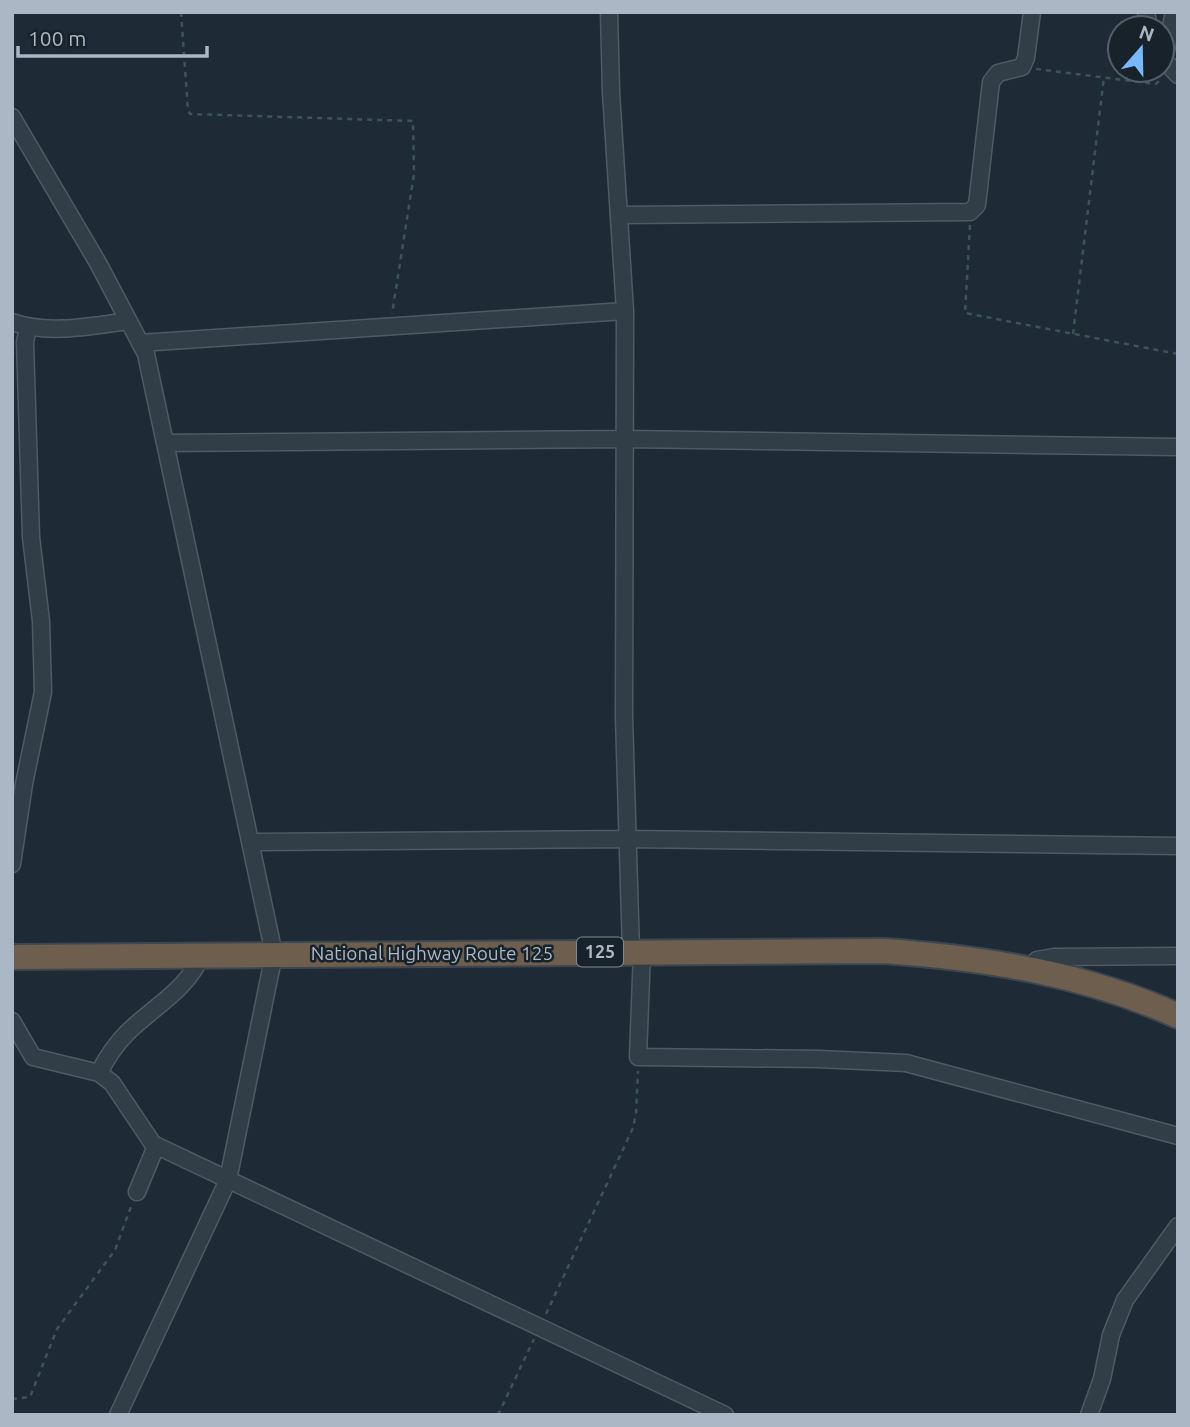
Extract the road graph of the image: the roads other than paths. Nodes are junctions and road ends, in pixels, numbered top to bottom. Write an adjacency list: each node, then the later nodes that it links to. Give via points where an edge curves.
1 (609, 12): 4 (street)
2 (1032, 12): 4 (street, via 1022,67 998,73 991,82 977,205 970,212)
3 (12, 117): 6 (street)
4 (620, 215): 5 (street)
5 (625, 311): 9 (street); 10 (street)
6 (128, 321): 8 (street); 9 (street)
7 (12, 322): 8 (street)
8 (28, 328): 13 (street, via 28,478 43,692)
9 (140, 343): 11 (street)
10 (626, 439): 11 (street); 12 (street); 14 (street, via 623,652)
11 (165, 443): 15 (street)
12 (1178, 447)
13 (18, 784): 17 (street)
14 (628, 839): 15 (street); 16 (street); 18 (street)
15 (251, 842): 19 (street)
16 (1178, 846)
17 (12, 864)
18 (636, 952): 19 (highway, National Highway Route 125 / 125); 23 (highway, National Highway Route 125 / 125, via 884,951 961,957); 27 (street, via 638,1057 906,1063)
19 (274, 954): 20 (highway, National Highway Route 125 / 125); 29 (street)
20 (202, 955): 22 (highway, National Highway Route 125 / 125); 26 (street, via 189,980 127,1033)
21 (1178, 956): 23 (street, via 1054,957 1037,960)
22 (12, 957)
23 (1031, 970): 24 (highway, National Highway Route 125 / 125, via 1124,994)
24 (1178, 1016)
25 (12, 1021): 26 (street, via 33,1056)
26 (99, 1073): 28 (street)
27 (1178, 1136)
28 (156, 1146): 29 (street); 30 (street)
29 (228, 1180): 32 (street); 33 (street)
30 (137, 1192)
31 (1178, 1226): 34 (street, via 1125,1300)
32 (118, 1415)
33 (725, 1415)
34 (1089, 1415)

